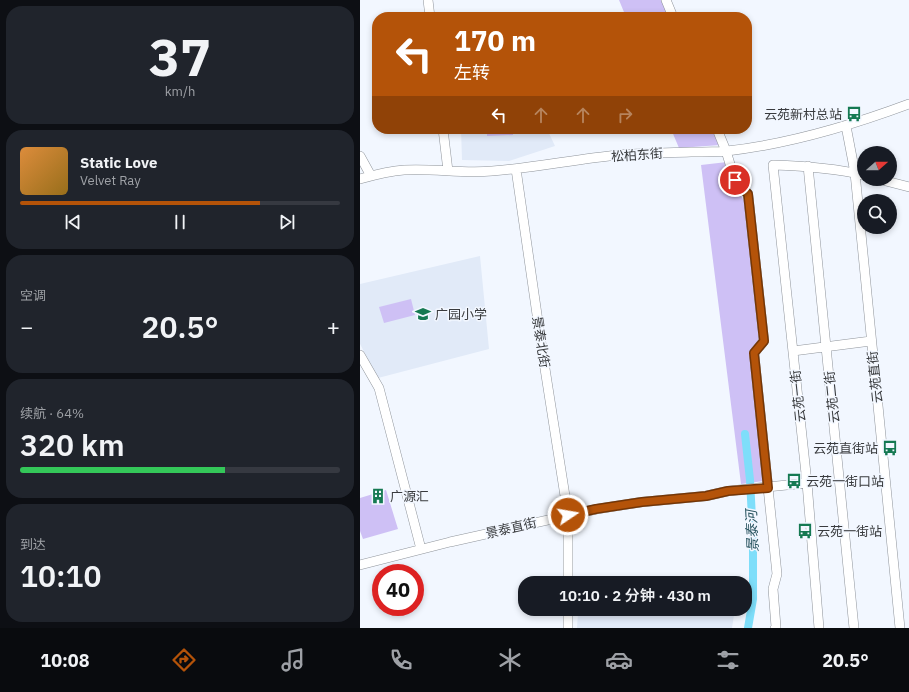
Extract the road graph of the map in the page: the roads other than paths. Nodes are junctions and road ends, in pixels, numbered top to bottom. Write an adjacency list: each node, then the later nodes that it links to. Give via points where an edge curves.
1 (428, 0): 3 (street)
2 (666, 0): 4 (street)
3 (429, 12)
4 (671, 12)
5 (909, 104): 6 (street, 松柏东街)
6 (846, 126): 9 (street, 松柏东街, via 777,144); 11 (street, 云苑直街)
7 (444, 134): 14 (street)
8 (719, 134): 9 (street)
9 (726, 151): 13 (street, 松柏东街, via 620,155); 26 (street, via 735,180 748,194 764,341 754,353)
10 (360, 156): 16 (street)
11 (857, 164)
12 (808, 166): 15 (street); 22 (street, 云苑二街); 23 (street, 云苑一街, via 773,165)
13 (516, 169): 14 (street, 松柏东街); 27 (street, 景泰北街)
14 (448, 171): 16 (street, 松柏东街, via 403,170)
15 (857, 174)
16 (371, 176): 17 (street, 松柏东街)
17 (360, 179)
18 (897, 184): 20 (street)
19 (861, 186): 21 (street, 云苑直街)
20 (909, 187)
21 (871, 341): 22 (street); 36 (street, 云苑直街)
22 (827, 347): 23 (street); 35 (street, 云苑二街)
23 (793, 351): 25 (street, 云苑一街)
24 (360, 356): 28 (street, via 378,388)
25 (807, 483): 26 (street, 景泰直街); 34 (street, 云苑一街)
26 (768, 488): 27 (street, 景泰直街, via 628,504); 33 (street, via 777,574 773,589)
27 (568, 515): 28 (street, 景泰直街); 30 (street, 景泰北街)
28 (421, 549): 29 (street, 景泰直街)
29 (360, 565)
30 (568, 576)
31 (568, 616): 32 (street)
32 (568, 628)
33 (775, 628)
34 (819, 628)
35 (854, 628)
36 (900, 628)

